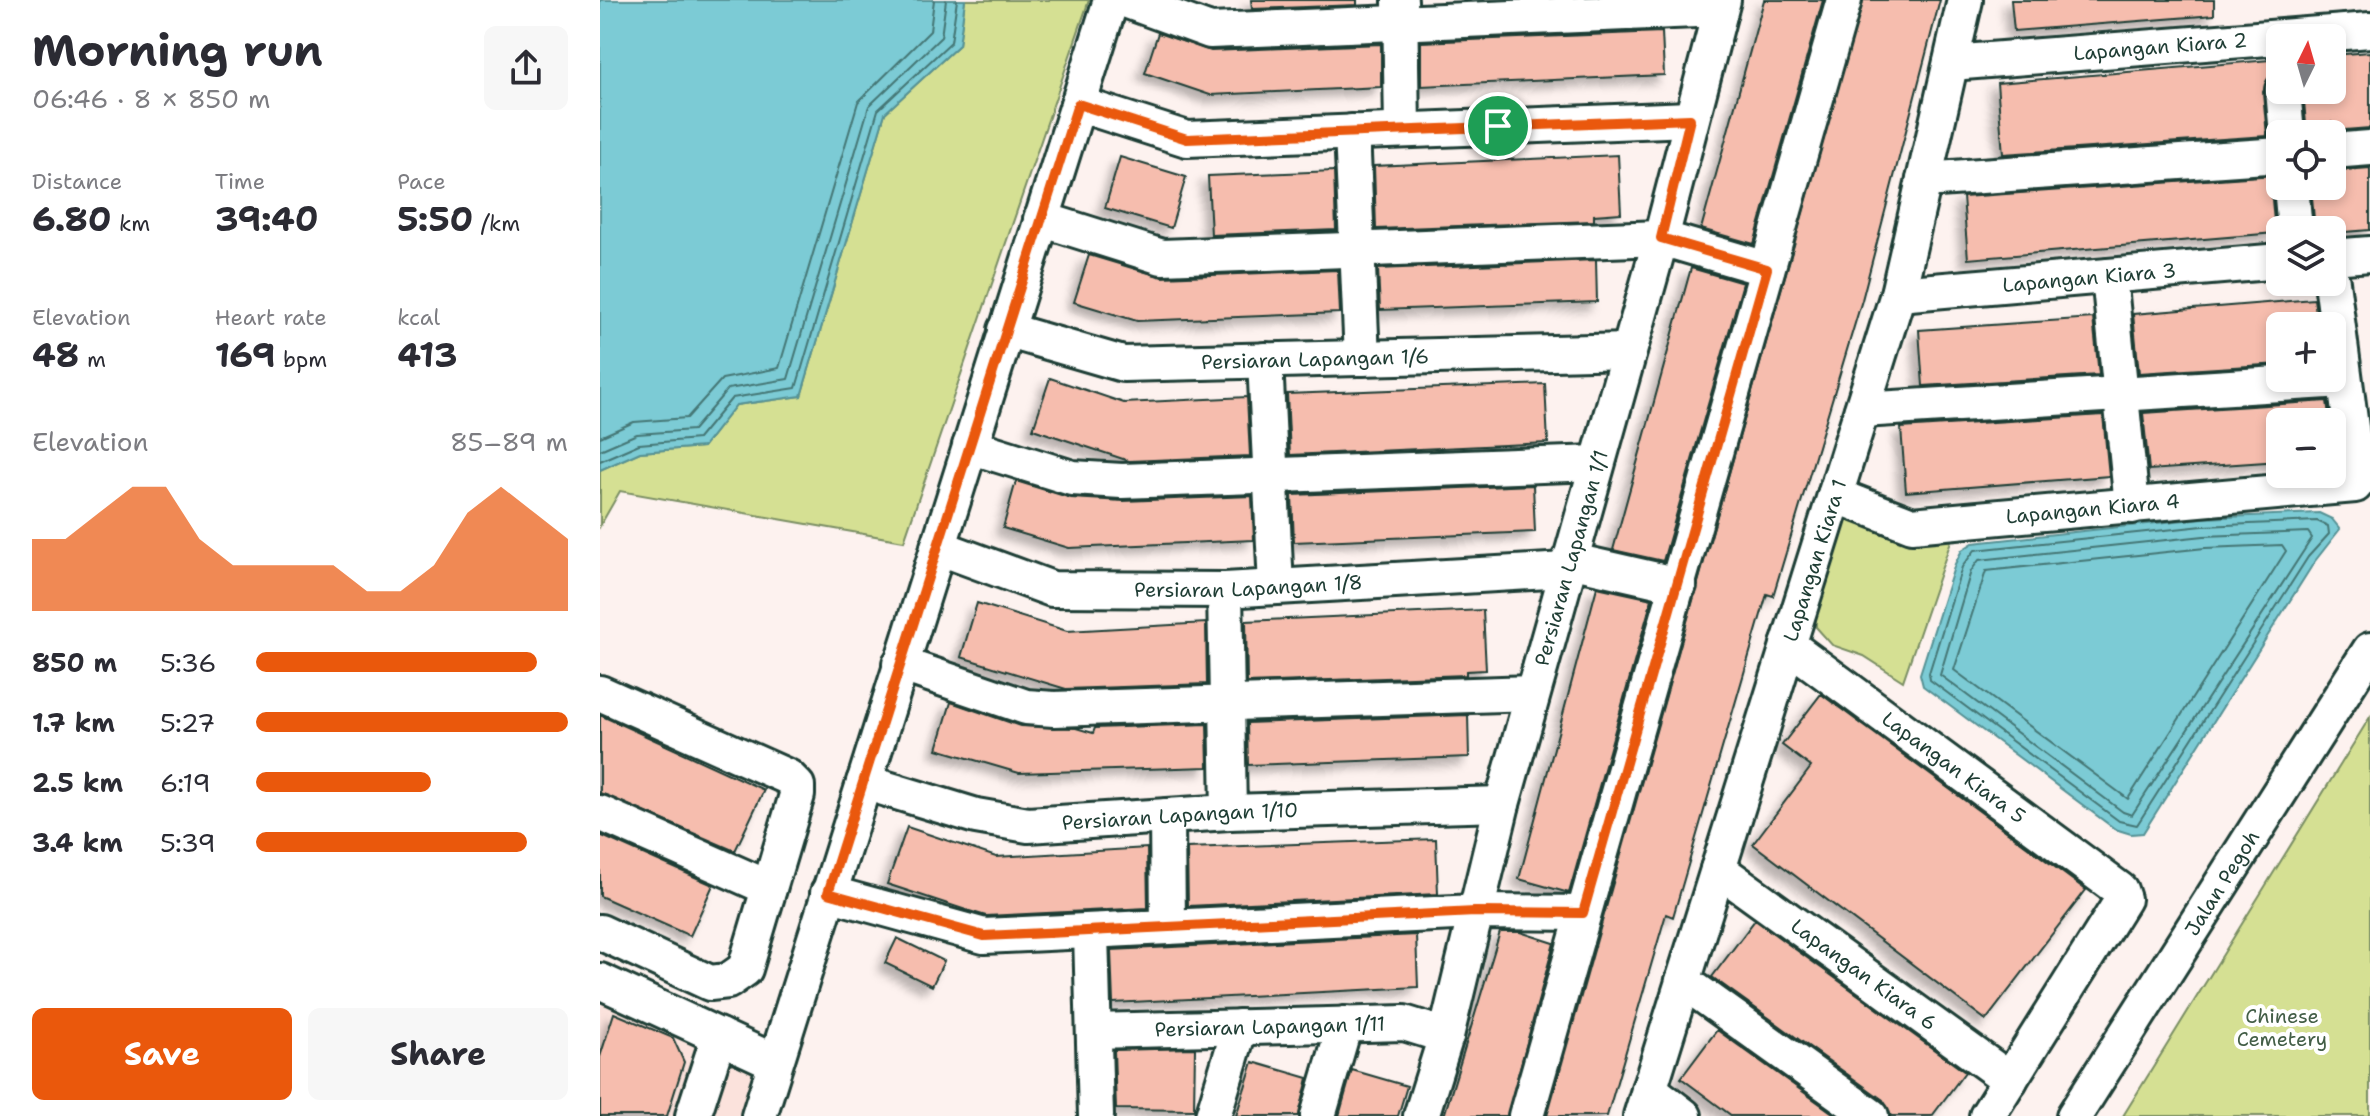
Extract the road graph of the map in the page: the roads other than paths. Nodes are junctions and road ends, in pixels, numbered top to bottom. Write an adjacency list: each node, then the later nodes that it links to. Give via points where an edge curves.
1 (1111, 0): 11 (street)
2 (1125, 0): 6 (street, via 1210,31)
3 (1844, 0): 25 (street)
4 (1965, 0): 10 (street, Lapangan Kiara 1)
5 (1722, 4): 6 (street); 12 (street, Persiaran Lapangan 1/1)
6 (1400, 12): 13 (street)
7 (2370, 30): 8 (street, Lapangan Kiara 2)
8 (2346, 35)
9 (2266, 51): 10 (street, Lapangan Kiara 2)
10 (1951, 63): 18 (street, Lapangan Kiara 1)
11 (1078, 104): 14 (street, via 1187,139); 19 (street)
12 (1690, 119): 13 (street); 20 (street, Persiaran Lapangan 1/1)
13 (1402, 130): 14 (street)
14 (1352, 132): 21 (street)
15 (2370, 148): 16 (street)
16 (2346, 150)
17 (2266, 156): 18 (street)
18 (1924, 180): 27 (street, Lapangan Kiara 1)
19 (1041, 219): 21 (street, via 1162,257); 28 (street)
20 (1661, 238): 21 (street); 25 (street); 29 (street, Persiaran Lapangan 1/1)
21 (1358, 249): 30 (street)
22 (2370, 254): 23 (street)
23 (2346, 256)
24 (2266, 262): 26 (street, Lapangan Kiara 3)
25 (1767, 269): 43 (street)
26 (2109, 276): 27 (street, Lapangan Kiara 3); 34 (street)
27 (1898, 294): 35 (street, Lapangan Kiara 1)
28 (1006, 330): 31 (street, Persiaran Lapangan 1/6, via 1123,364); 36 (street)
29 (1629, 351): 30 (street, Persiaran Lapangan 1/6); 37 (street, Persiaran Lapangan 1/1)
30 (1362, 358): 31 (street, Persiaran Lapangan 1/6)
31 (1265, 360): 38 (street)
32 (2266, 385): 34 (street)
33 (2345, 392): 40 (street, Lapangan Kiara 4, via 2355,485)
34 (2120, 394): 35 (street); 40 (street)
35 (1862, 410): 39 (street, Lapangan Kiara 1)
36 (970, 446): 38 (street, via 1072,478); 41 (street)
37 (1597, 463): 38 (street); 42 (street, Persiaran Lapangan 1/1)
38 (1270, 475): 44 (street)
39 (1835, 495): 40 (street, Lapangan Kiara 4, via 1912,525); 46 (street, Lapangan Kiara 1)
40 (2132, 506)
41 (938, 547): 45 (street, Persiaran Lapangan 1/8, via 1052,589); 48 (street)
42 (1568, 565): 43 (street, Persiaran Lapangan 1/8); 44 (street, Persiaran Lapangan 1/8); 50 (street, Persiaran Lapangan 1/1)
43 (1679, 585): 61 (street)
44 (1276, 587): 45 (street, Persiaran Lapangan 1/8)
45 (1225, 590): 51 (street)
46 (1788, 645): 57 (street, Lapangan Kiara 1); 73 (street, Lapangan Kiara 5, via 2120,890 2123,899)
47 (2370, 650): 85 (street, Jalan Pegoh)
48 (900, 664): 51 (street, via 1026,707); 52 (street)
49 (600, 693): 58 (street, via 788,777 797,786)
50 (1532, 693): 51 (street); 53 (street, Persiaran Lapangan 1/1)
51 (1227, 704): 54 (street)
52 (864, 782): 56 (street, Persiaran Lapangan 1/10, via 976,816 1028,825); 59 (street)
53 (1502, 804): 54 (street, Persiaran Lapangan 1/10); 60 (street, Persiaran Lapangan 1/1)
54 (1229, 812): 56 (street, Persiaran Lapangan 1/10)
55 (600, 813): 58 (street)
56 (1167, 816): 62 (street)
57 (1718, 869): 65 (street, Lapangan Kiara 1); 73 (street, Lapangan Kiara 6)
58 (769, 888): 63 (street, via 745,969 728,981 710,983)
59 (828, 893): 64 (street, via 984,936); 72 (street)
60 (1475, 912): 61 (street); 62 (street); 71 (street, Persiaran Lapangan 1/1)
61 (1583, 913): 81 (street)
62 (1168, 927): 64 (street)
63 (600, 932)
64 (1091, 933): 69 (street)
65 (1683, 981): 74 (street, Lapangan Kiara 1); 83 (street)
66 (603, 993): 70 (street)
67 (1345, 1024): 68 (street, Persiaran Lapangan 1/11); 71 (street, Persiaran Lapangan 1/11, via 1404,1023); 79 (street)
68 (1240, 1027): 69 (street, Persiaran Lapangan 1/11); 78 (street)
69 (1094, 1031): 77 (street)
70 (719, 1036): 72 (street); 75 (street)
71 (1446, 1036): 80 (street, Persiaran Lapangan 1/1)
72 (775, 1062): 76 (street)
73 (2010, 1080): 84 (street)
74 (1645, 1102): 82 (street)
75 (693, 1116)
76 (759, 1116)
77 (1096, 1116)
78 (1213, 1116)
79 (1318, 1116)
80 (1421, 1116)
81 (1526, 1116)
82 (1684, 1116)
83 (1871, 1116)
84 (1987, 1116)
85 (2074, 1116)

